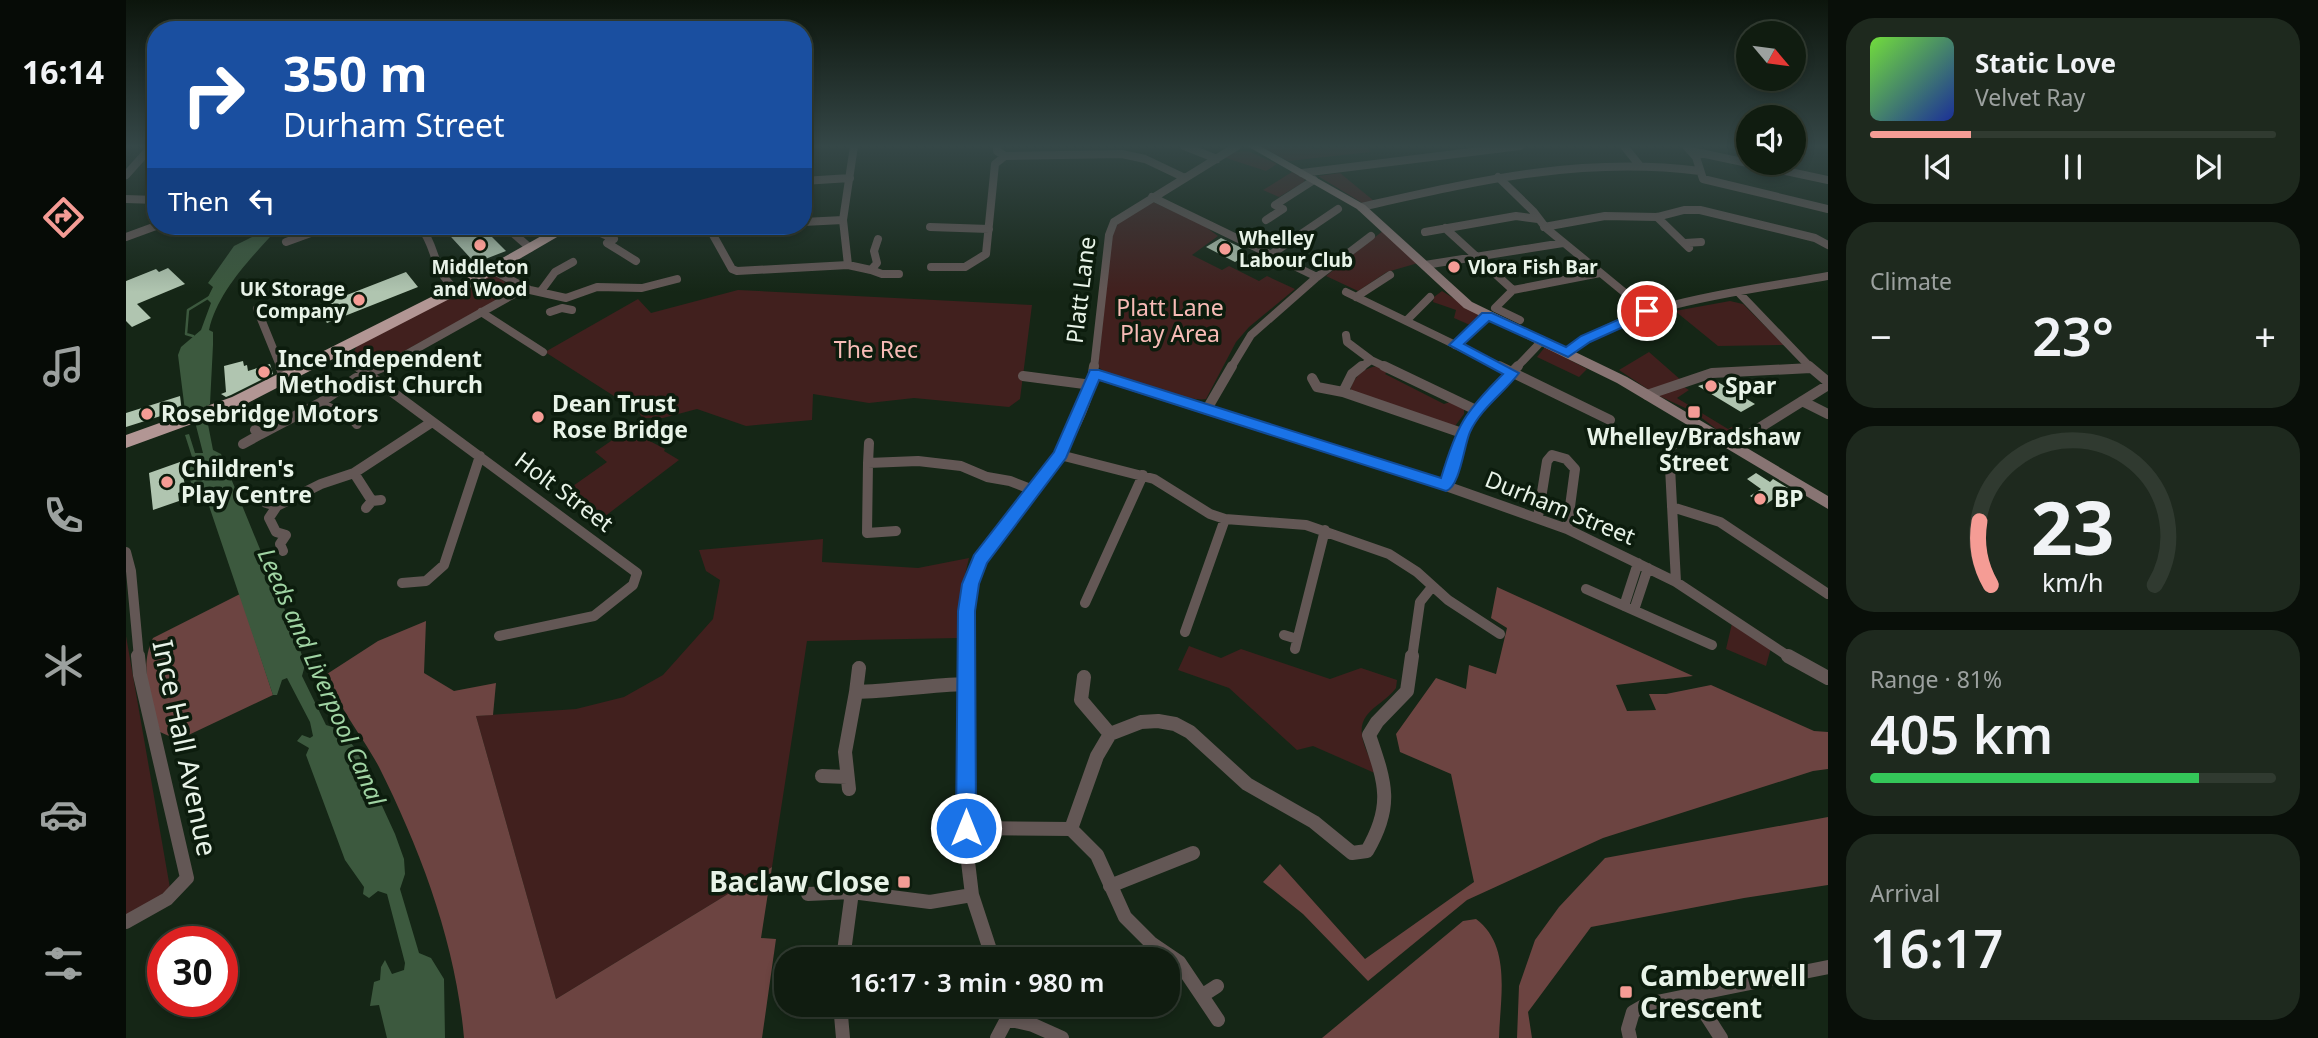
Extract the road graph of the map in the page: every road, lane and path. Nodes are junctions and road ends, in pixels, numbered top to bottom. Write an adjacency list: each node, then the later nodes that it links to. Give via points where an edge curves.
1 (847, 194): 16 (street)
2 (992, 194): 22 (street)
3 (1156, 194): 9 (street, Platt Lane)
4 (1287, 194): 17 (street, via 1275,205 1283,209)
5 (1339, 194): 12 (main road)
6 (1418, 194): 12 (street)
7 (1516, 194): 19 (street)
8 (1767, 194): 13 (street)
9 (1152, 197): 39 (street); 83 (street, Platt Lane, via 1114,222 1109,235)
10 (126, 200): 11 (street)
11 (147, 200)
12 (1361, 207): 44 (main road)
13 (1828, 209)
14 (1338, 211): 39 (street)
15 (1657, 217): 19 (street, via 1605,215); 35 (street, via 1687,245); 37 (street, via 1700,210)
16 (843, 220): 18 (street); 43 (street)
17 (1266, 220)
18 (812, 222)
19 (1541, 223): 23 (street, via 1516,216); 36 (street)
20 (930, 227): 22 (street)
21 (147, 229): 32 (street)
22 (989, 229): 45 (street, via 986,254 978,261 965,267)
23 (1445, 229): 24 (street); 40 (street)
24 (1425, 232)
25 (305, 235): 34 (street)
26 (429, 235): 55 (street, via 434,265)
27 (515, 235): 38 (street)
28 (552, 235): 38 (highway)
29 (605, 235): 42 (street, via 614,239 607,243)
30 (713, 235): 43 (street, via 737,271)
31 (1370, 236): 52 (street)
32 (126, 237)
33 (878, 239): 47 (street, via 877,263)
34 (286, 242)
35 (1701, 242)
36 (1563, 243): 40 (street); 48 (street)
37 (1828, 245)
38 (530, 248): 46 (highway)
39 (1270, 255): 52 (street)
40 (1476, 258): 44 (street); 56 (street)
41 (574, 261): 57 (street, via 555,272)
42 (636, 261)
43 (848, 265): 47 (street)
44 (1425, 265): 68 (main road, via 1452,293)
45 (931, 267)
46 (492, 270): 54 (street); 55 (highway)
47 (871, 270): 49 (street)
48 (1600, 273): 56 (street); 65 (street)
49 (899, 274)
50 (1390, 275): 60 (street)
51 (1828, 276): 59 (street)
52 (1317, 277): 90 (street, via 1251,335)
53 (687, 282): 62 (street, via 678,275 642,288 597,287)
54 (525, 288): 57 (street); 66 (street)
55 (456, 290): 74 (highway)
56 (1513, 290): 69 (street, via 1495,308)
57 (541, 292): 62 (street)
58 (1346, 292): 60 (street)
59 (1740, 294): 65 (street); 78 (street)
60 (1356, 297): 70 (street)
61 (1430, 297): 70 (street)
62 (564, 303): 64 (street); 67 (street)
63 (257, 309): 82 (street)
64 (572, 310)
65 (1647, 311): 76 (street, via 1585,339)
66 (481, 312): 75 (street); 80 (street)
67 (550, 312)
68 (1487, 316): 72 (street); 76 (main road)
69 (1520, 320)
70 (1406, 321): 72 (street)
71 (1336, 342): 77 (street, via 1346,338)
72 (1455, 345): 79 (street)
73 (1538, 345): 79 (street)
74 (337, 351): 80 (street, Holt Street); 82 (highway)
75 (543, 352)
76 (1568, 353): 87 (main road)
77 (1371, 360): 86 (street, via 1352,374); 91 (street)
78 (1811, 368): 84 (street); 87 (street, via 1712,373)
79 (1512, 373): 91 (street); 93 (street)
80 (367, 374): 89 (street); 94 (street, Holt Street)
81 (1023, 376): 83 (street, Durham Street)
82 (285, 378): 98 (highway, via 212,413)
83 (1093, 379): 90 (street, Durham Street); 102 (street, Platt Lane)
84 (1828, 384): 88 (street)
85 (1305, 390): 86 (street, via 1314,382)
86 (1343, 392): 97 (street)
87 (1647, 395): 95 (main road)
88 (1802, 401): 92 (street); 101 (street)
89 (320, 403): 96 (street, via 354,418); 100 (street, via 258,432)
90 (1207, 410): 107 (street, Durham Street)
91 (1476, 410): 97 (street)
92 (1828, 414)
93 (1610, 420)
94 (432, 422): 103 (street, Holt Street); 105 (street)
95 (1698, 426): 101 (main road); 111 (street, via 1669,448)
96 (355, 427)
97 (1462, 433): 107 (street)
98 (126, 442)
99 (869, 443): 104 (street)
100 (243, 444)
101 (1732, 445): 110 (main road)
102 (1060, 454): 106 (street); 108 (street, Platt Lane)
103 (480, 456): 121 (street, via 444,565 426,581); 130 (street, Holt Street, via 637,573 633,585 594,616)
104 (868, 463): 108 (street, via 918,461 961,466); 116 (street, via 862,533)
105 (354, 473): 109 (street); 117 (street, via 271,504 276,532 286,535)
106 (1143, 475): 113 (street); 125 (street)
107 (1446, 485): 112 (street, Durham Street)
108 (1033, 491): 135 (street, Platt Lane, via 980,560 971,584 966,611)
109 (373, 503)
110 (1828, 503)
111 (1672, 507): 120 (street); 124 (street, via 1720,522)
112 (1538, 517): 114 (street, Durham Street); 114 (street, via 1547,461 1552,455 1568,459 1575,468)
113 (1225, 519): 115 (street, via 1295,523); 127 (street, via 1186,627)
114 (1567, 529): 119 (street, Durham Street)
115 (1325, 530): 122 (street, via 1389,554); 129 (street, via 1296,644)
116 (896, 531)
117 (283, 551)
118 (126, 552): 146 (street, Ince Hall Avenue, via 140,675 187,878 161,905)
119 (1643, 565): 120 (street, Durham Street); 126 (street)
120 (1676, 582): 134 (street, Durham Street)
121 (402, 583)
122 (1432, 587): 128 (street); 137 (street, via 1420,602 1407,691 1403,700 1376,721 1369,735 1386,782 1387,806 1367,851 1352,853 1306,818 1261,794 1204,741 1175,724 1141,722)
123 (1586, 589): 126 (street)
124 (1828, 594)
125 (1085, 596)
126 (1629, 608): 131 (street)
127 (1175, 618)
128 (1500, 634)
129 (1283, 635)
130 (499, 636)
131 (1712, 645)
132 (859, 668): 136 (street)
133 (1084, 677): 137 (street, via 1080,700)
134 (1828, 678)
135 (966, 684): 136 (street); 139 (street, Platt Lane)
136 (856, 692): 138 (street, via 845,752 848,783)
137 (1110, 734): 140 (street, via 1097,756)
138 (822, 776)
139 (966, 828): 140 (street); 145 (street, Platt Lane)
140 (1071, 829): 142 (street, via 1097,855)
141 (1193, 853): 142 (street, via 1181,863)
142 (1110, 886): 151 (street, via 1137,931 1179,961)
143 (852, 892): 144 (street); 145 (street, via 930,902); 147 (street)
144 (808, 894)
145 (972, 895): 148 (street, Platt Lane)
146 (126, 922)
147 (844, 947)
148 (989, 947)
149 (1828, 967): 152 (street)
150 (1217, 986): 151 (street)
151 (1203, 995): 156 (street)
152 (1694, 996): 160 (street, via 1647,1004 1633,1012); 161 (street)
153 (841, 1017): 157 (street)
154 (1005, 1017): 158 (street)
155 (1017, 1017): 159 (street)
156 (1218, 1020)
157 (843, 1038)
158 (997, 1038)
159 (1062, 1038)
160 (1630, 1038)
161 (1721, 1038)

